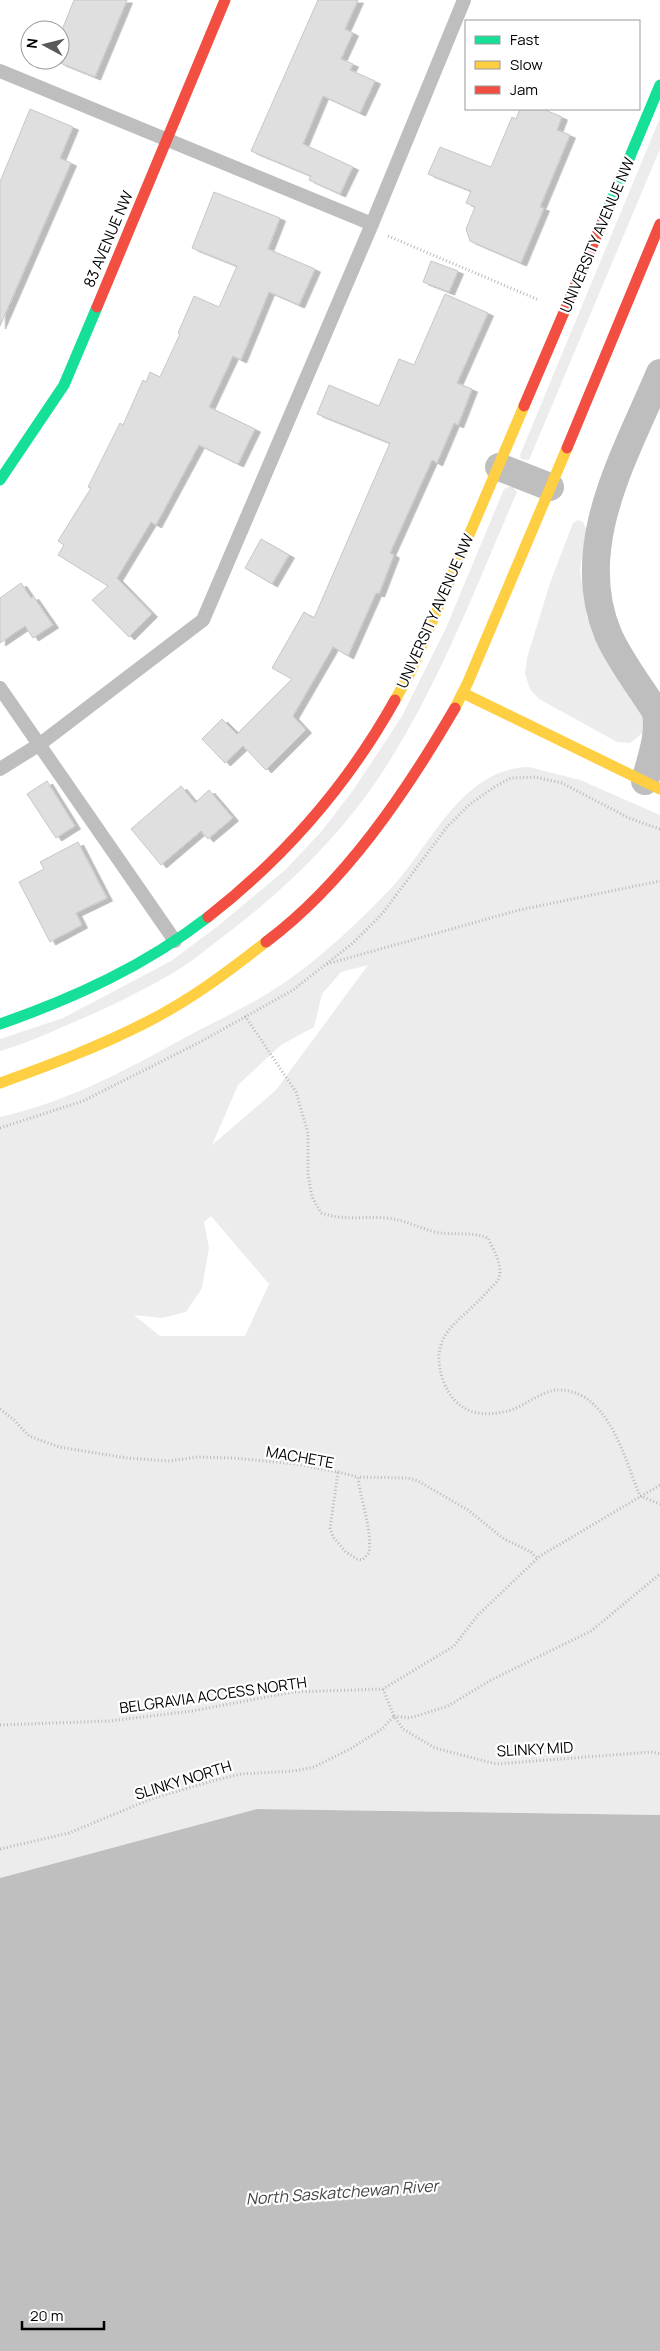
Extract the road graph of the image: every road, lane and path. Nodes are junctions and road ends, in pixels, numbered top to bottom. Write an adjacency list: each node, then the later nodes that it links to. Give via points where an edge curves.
1 (225, 0): 5 (street, 83 AVENUE NW)
2 (464, 0): 7 (lane)
3 (0, 71): 5 (lane)
4 (660, 85): 8 (street, UNIVERSITY AVENUE NW)
5 (166, 140): 7 (lane); 11 (street, 83 AVENUE NW, via 64,386)
6 (660, 224): 12 (street)
7 (371, 226): 8 (path); 15 (lane, via 203,620)
8 (565, 311): 10 (street, UNIVERSITY AVENUE NW)
9 (660, 373): 17 (street, via 608,497 596,562 598,603 609,636 656,712 660,724)
10 (499, 467): 12 (street); 20 (street, UNIVERSITY AVENUE NW, via 411,671 366,751 315,817 260,875)
11 (0, 480)
12 (550, 487): 14 (street)
13 (0, 688): 15 (lane)
14 (464, 693): 17 (street); 24 (street, via 402,797 360,852 303,912 232,971 160,1016 84,1054)
15 (40, 744): 16 (lane); 20 (lane)
16 (0, 769)
17 (652, 785)
18 (660, 829): 21 (path, via 629,818 562,782 535,777 511,778 470,804 453,821 382,914 353,943)
19 (660, 881): 21 (path, via 519,910)
20 (175, 941): 23 (street, UNIVERSITY AVENUE NW, via 75,996)
21 (324, 965): 22 (path, via 293,990)
22 (246, 1016): 25 (path, via 83,1101); 30 (path, via 296,1092 308,1133 311,1190 321,1212 338,1219 388,1218 412,1222 435,1232 476,1233 488,1238 500,1267 499,1278 441,1340 443,1380 453,1400 468,1411 482,1415 511,1410 555,1390 572,1391 591,1401 610,1425)
23 (0, 1024)
24 (0, 1083)
25 (0, 1128)
26 (0, 1409): 27 (path, MACHETE, via 29,1436 59,1447 127,1458 170,1461 197,1457 233,1458)
27 (338, 1472): 28 (path); 28 (path, MACHETE, via 330,1528 346,1552 362,1560 369,1553 371,1536)
28 (358, 1477): 32 (path, via 418,1481 468,1510 504,1539)
29 (660, 1485): 30 (path, BELGRAVIA ACCESS NORTH)
30 (640, 1496): 31 (path); 32 (path, BELGRAVIA ACCESS NORTH)
31 (660, 1504)
32 (538, 1559): 34 (path, BELGRAVIA ACCESS NORTH, via 478,1615 454,1646)
33 (660, 1574): 35 (path, via 591,1632 491,1680 448,1706 410,1718)
34 (383, 1689): 35 (path); 36 (path, BELGRAVIA ACCESS NORTH, via 293,1692 192,1711 109,1721)
35 (394, 1716): 37 (path, SLINKY MID, via 403,1728 435,1748 496,1764 651,1752); 38 (path, SLINKY NORTH, via 382,1729 314,1767 241,1774 212,1781 151,1799 69,1833)
36 (0, 1724)
37 (660, 1754)
38 (0, 1849)

